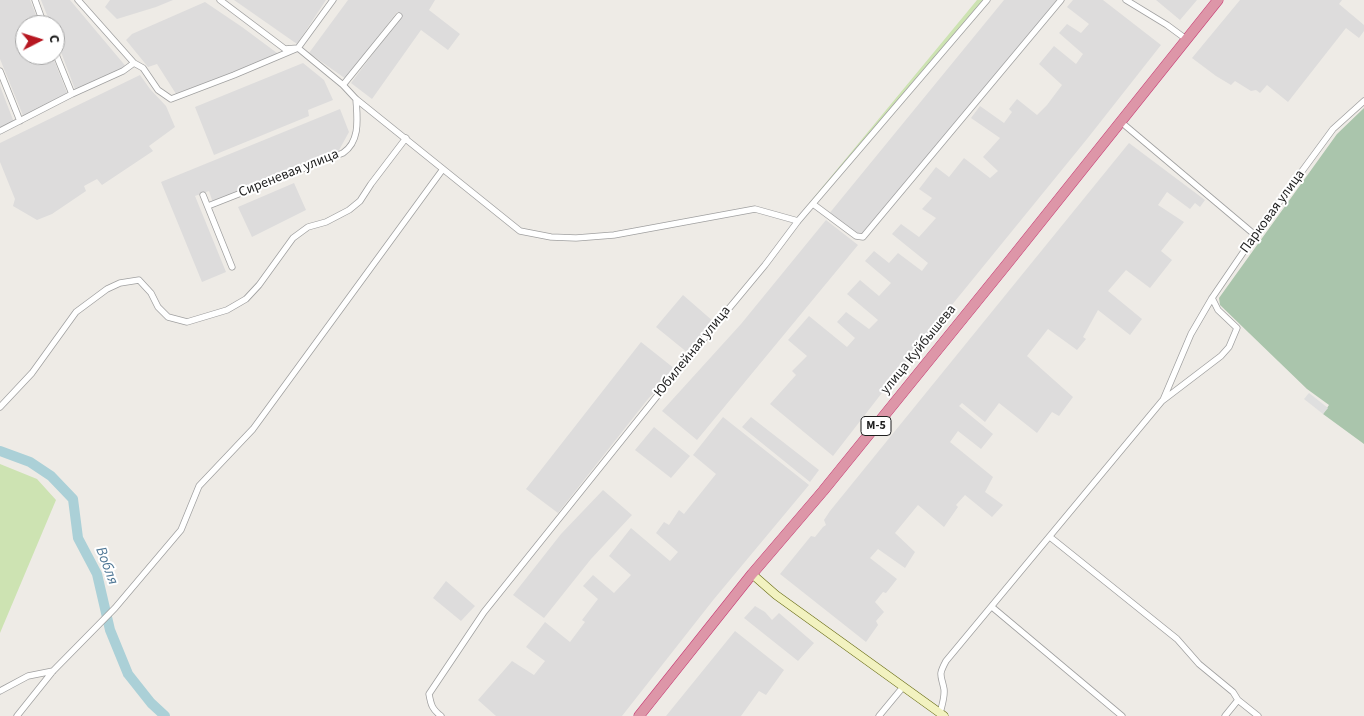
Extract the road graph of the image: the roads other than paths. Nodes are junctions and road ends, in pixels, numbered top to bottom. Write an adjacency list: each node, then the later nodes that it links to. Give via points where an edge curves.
1 (35, 0): 9 (street)
2 (78, 0): 13 (street)
3 (220, 0): 12 (street, via 285,48)
4 (333, 0): 12 (street)
5 (987, 0): 26 (street, Юбилейная улица)
6 (1061, 0): 26 (street, via 864,237 849,232)
7 (1126, 0): 11 (street)
8 (1218, 0): 11 (highway, улица Куйбышева / М-5)
9 (40, 15)
10 (399, 16): 16 (street)
11 (1186, 39): 21 (highway, улица Куйбышева / М-5)
12 (298, 48): 13 (street, via 171,99 158,90 142,68); 16 (street)
13 (134, 63): 17 (street)
14 (60, 65): 17 (street)
15 (0, 71): 20 (street)
16 (343, 85): 18 (street)
17 (72, 94): 20 (street)
18 (356, 99): 23 (street); 27 (street, Сиреневая улица, via 356,130 350,149)
19 (1364, 101): 29 (street, Парковая улица, via 1333,130)
20 (20, 121): 22 (street)
21 (1121, 122): 29 (street); 35 (highway, улица Куйбышева / М-5, via 823,491)
22 (0, 131)
23 (406, 138): 24 (street); 33 (street, via 360,201 293,238 246,299 227,310 186,322 168,317 139,280 120,283 76,312 32,373)
24 (443, 169): 28 (street, via 520,231 551,237 614,235 755,210); 37 (street, via 253,428 199,486 181,530 115,608)
25 (203, 195): 27 (street)
26 (813, 204): 28 (street, Юбилейная улица)
27 (208, 206): 30 (street)
28 (798, 221): 43 (street, Юбилейная улица, via 484,612 429,694 433,710)
29 (1255, 235): 31 (street, Парковая улица)
30 (232, 266)
31 (1212, 298): 32 (street, Парковая улица); 32 (street, via 1218,310 1237,328 1229,347 1222,356)
32 (1162, 401): 34 (street)
33 (0, 407)
34 (1050, 537): 36 (street); 40 (street, via 1177,639)
35 (752, 574): 38 (street); 44 (highway, улица Куйбышева / М-5)
36 (992, 606): 41 (street, via 942,669); 46 (street)
37 (53, 671): 39 (street, via 28,676); 42 (street)
38 (903, 687): 41 (street); 45 (street)
39 (0, 691)
40 (1238, 700): 47 (street); 48 (street)
41 (942, 715)
42 (18, 716)
43 (441, 716)
44 (639, 716)
45 (879, 716)
46 (1122, 716)
47 (1225, 716)
48 (1258, 716)

